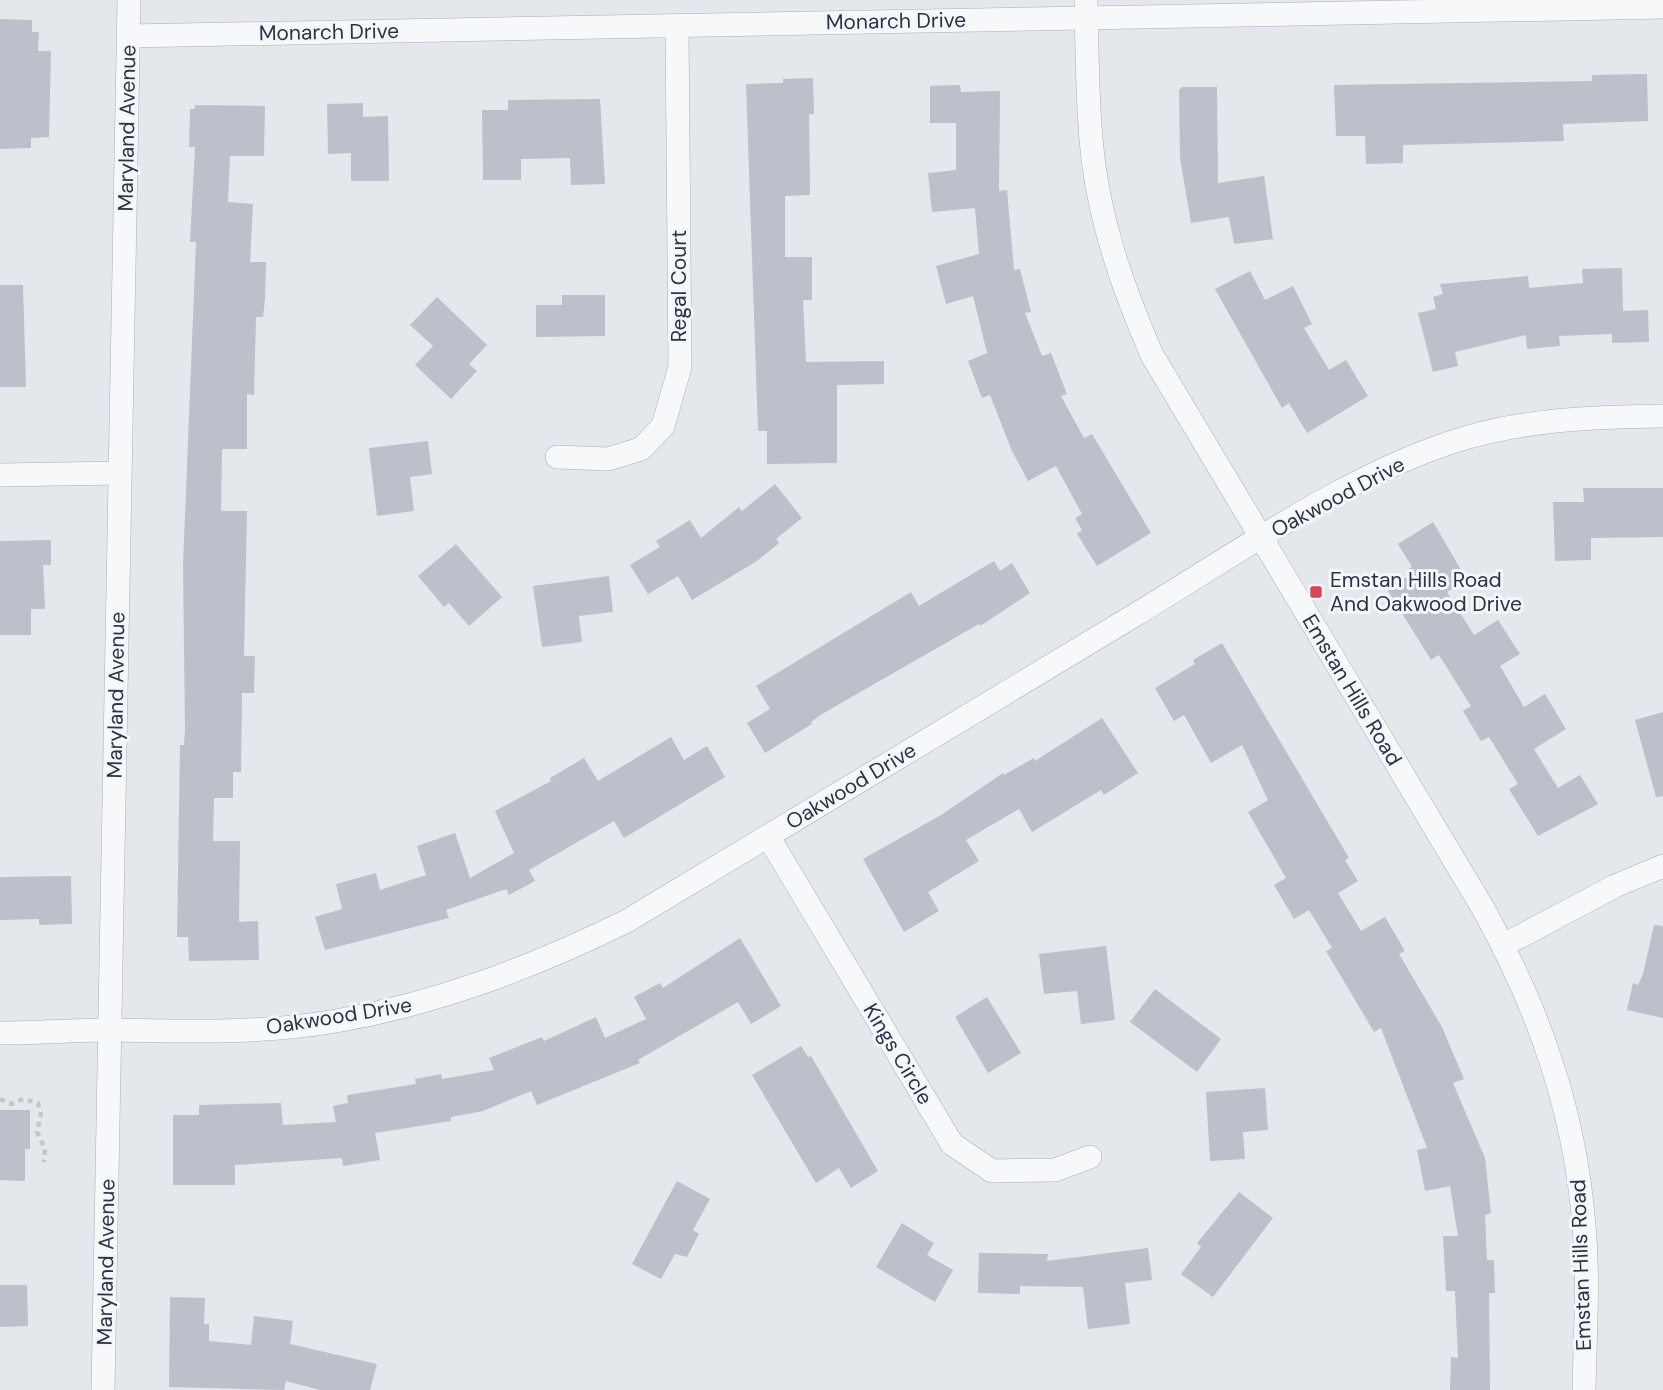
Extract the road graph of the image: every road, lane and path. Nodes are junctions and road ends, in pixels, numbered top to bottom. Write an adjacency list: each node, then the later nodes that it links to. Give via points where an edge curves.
1 (129, 0): 5 (street, Maryland Avenue)
2 (1663, 7): 3 (street, Monarch Drive)
3 (1086, 9): 4 (street, Monarch Drive); 10 (street, Emstan Hills Road, via 1093,156 1113,251 1130,304 1179,404)
4 (677, 26): 5 (street, Monarch Drive); 7 (street, Regal Court, via 680,367 663,426 641,449 608,459)
5 (129, 36): 8 (street, Maryland Avenue)
6 (1663, 416): 10 (street, Oakwood Drive, via 1561,420 1466,438 1376,473)
7 (557, 457)
8 (120, 473): 9 (street); 14 (street, Maryland Avenue)
9 (0, 475)
10 (1260, 539): 11 (street, Oakwood Drive); 13 (street, Emstan Hills Road)
11 (768, 836): 14 (street, Oakwood Drive, via 627,920 557,955 447,995 333,1021 256,1030); 17 (street, Kings Circle, via 952,1144 992,1171 1055,1170)
12 (1663, 866): 13 (street)
13 (1504, 945): 20 (street, Emstan Hills Road, via 1549,1049 1578,1167 1586,1264)
14 (110, 1030): 15 (street, Oakwood Drive); 19 (street, Maryland Avenue)
15 (0, 1033)
16 (0, 1099): 18 (path, via 12,1104 23,1099 38,1103 37,1132 45,1149)
17 (1090, 1157)
18 (44, 1162)
19 (103, 1390)
20 (1584, 1390)

